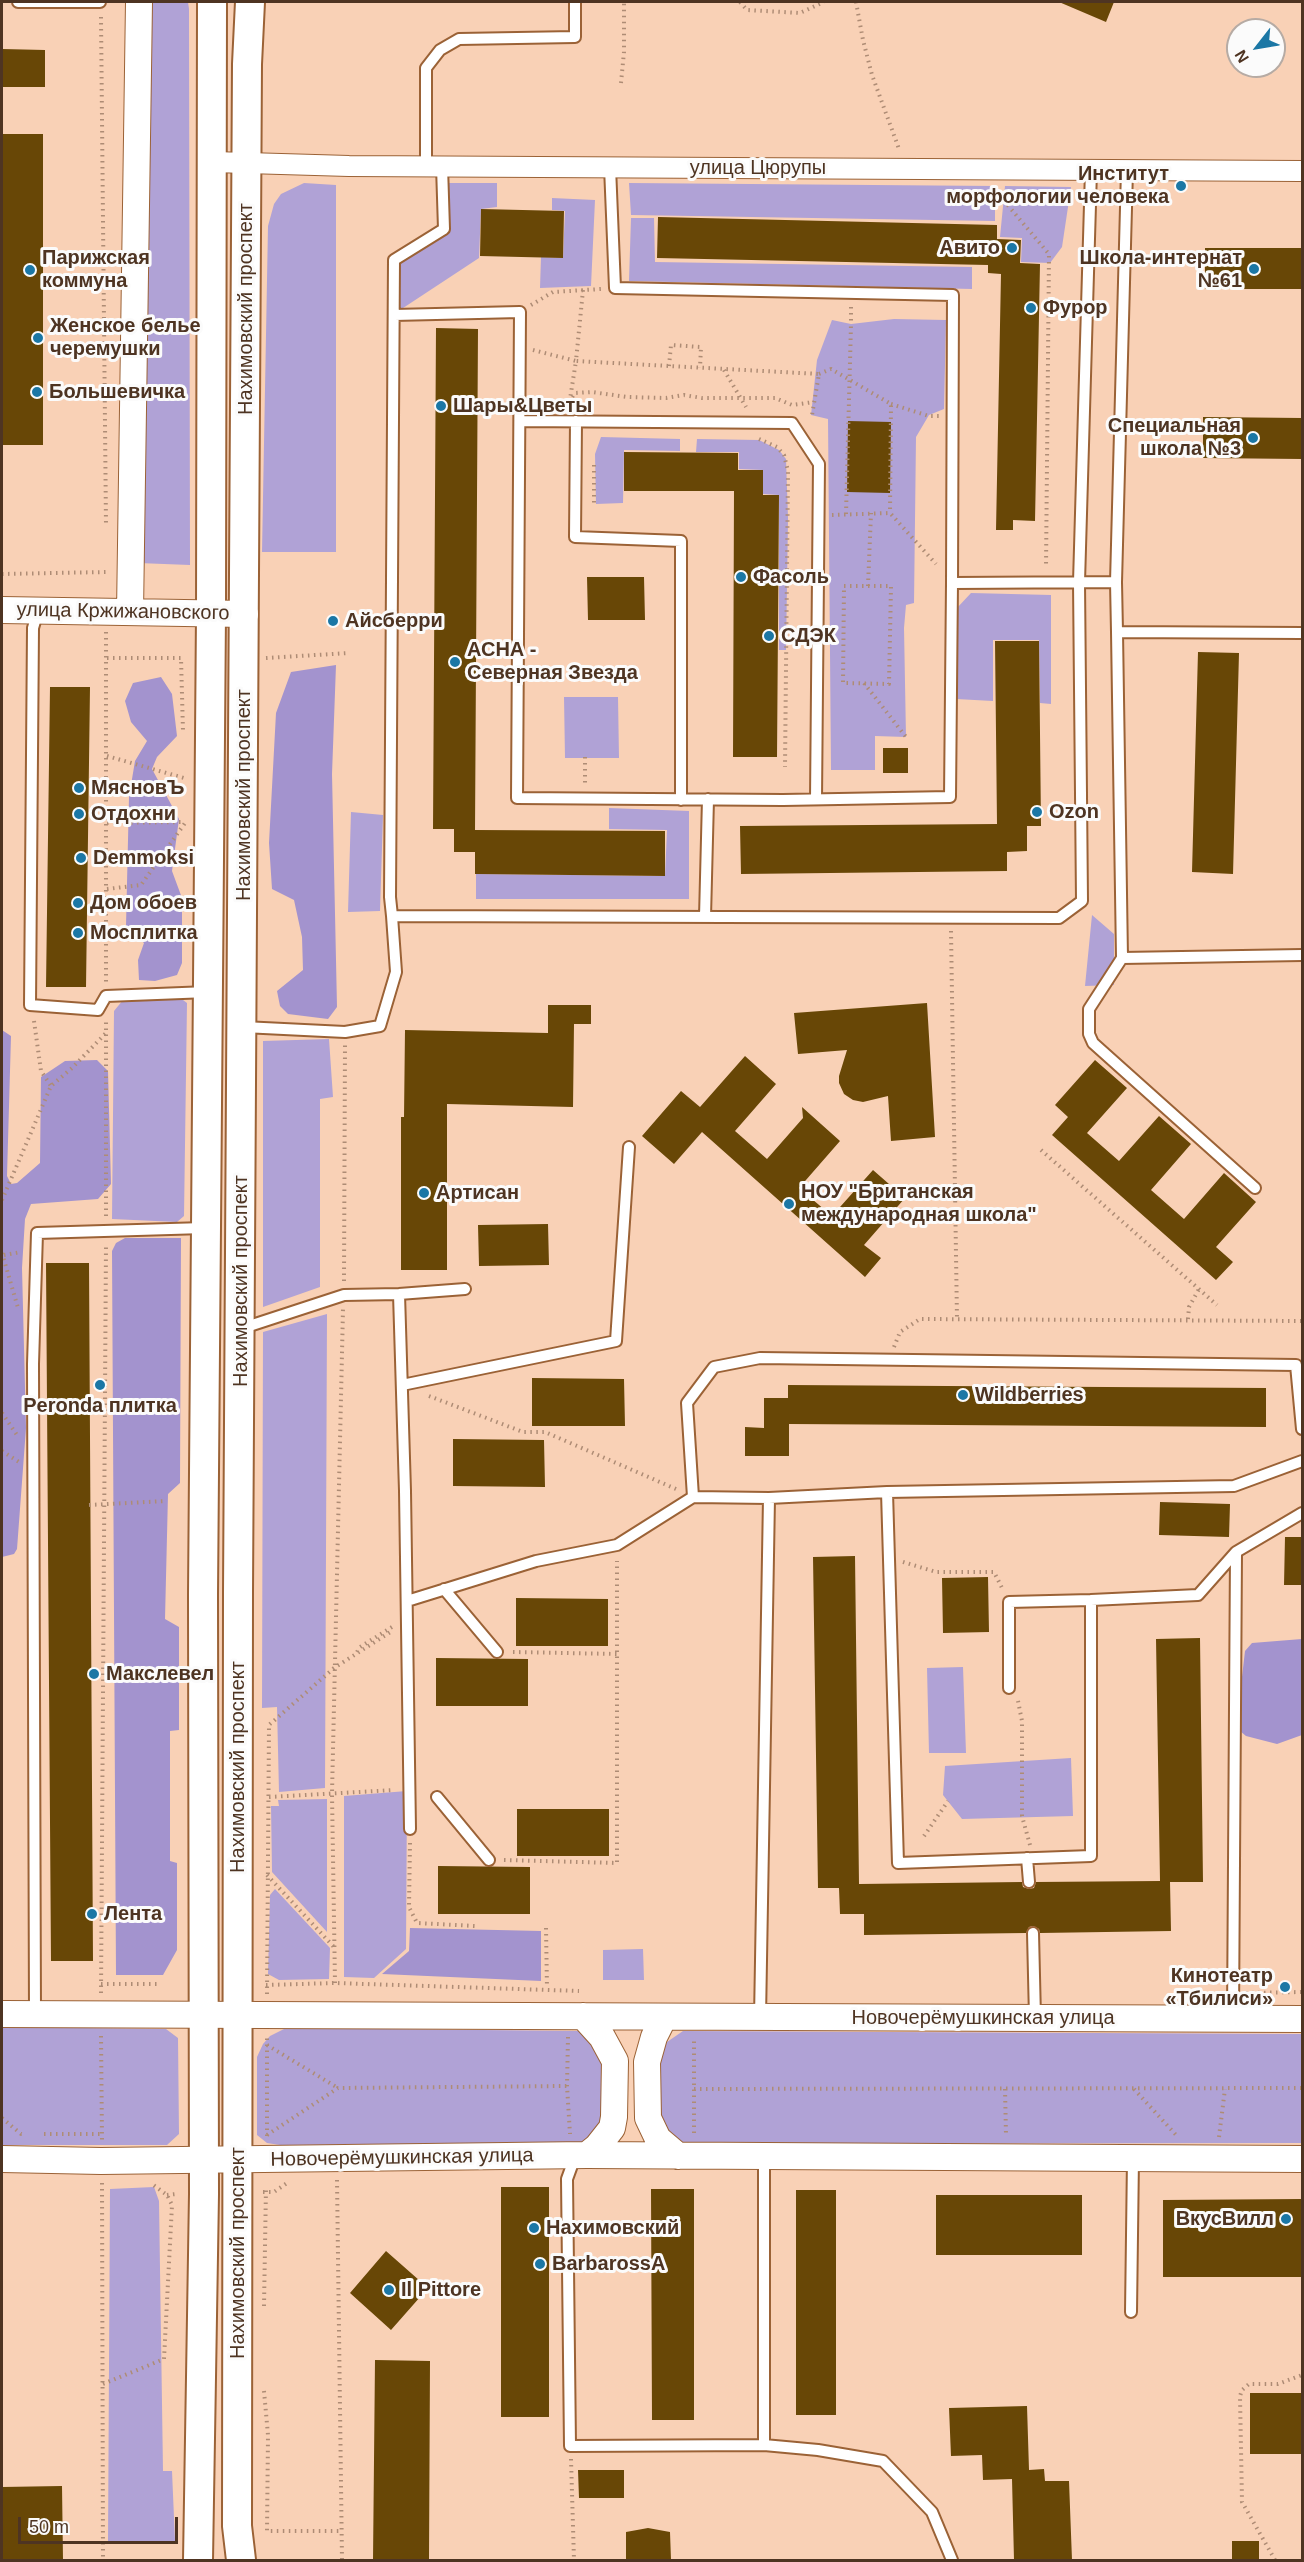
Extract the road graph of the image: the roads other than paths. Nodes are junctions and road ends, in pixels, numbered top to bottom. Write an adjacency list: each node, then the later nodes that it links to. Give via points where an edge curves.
1 (18, 2): 2 (lane)
2 (100, 2)
3 (139, 2): 22 (street)
4 (212, 2): 7 (main road, Нахимовский проспект)
5 (250, 2): 8 (main road, Нахимовский проспект)
6 (575, 2): 9 (lane, via 575,37 459,39 440,50 426,68)
7 (213, 162): 8 (street, улица Цюрупы); 23 (main road, Нахимовский проспект)
8 (247, 162): 9 (street, улица Цюрупы); 24 (main road, Нахимовский проспект)
9 (434, 166): 10 (street, улица Цюрупы); 14 (lane, via 444,229 393,260)
10 (610, 168): 11 (street, улица Цюрупы); 19 (lane, via 615,288 953,295)
11 (1091, 170): 12 (street, улица Цюрупы); 17 (lane)
12 (1127, 170): 13 (street, улица Цюрупы); 18 (lane)
13 (1302, 171)
14 (394, 315): 15 (lane, via 520,312); 30 (lane)
15 (520, 421): 16 (lane); 29 (lane, via 517,798)
16 (576, 421): 28 (lane, via 792,423 819,464); 29 (lane, via 575,537 681,541)
17 (1078, 582): 18 (lane); 19 (lane); 31 (lane, via 1082,901 1059,918)
18 (1116, 582): 25 (lane)
19 (952, 583): 28 (lane, via 950,796)
20 (2, 610): 21 (street, улица Кржижановского)
21 (38, 611): 22 (street, улица Кржижановского); 34 (lane, via 33,635 30,1005 98,1010 106,996)
22 (118, 612): 23 (street, улица Кржижановского)
23 (211, 613): 24 (street, улица Кржижановского); 34 (main road, Нахимовский проспект)
24 (245, 614): 35 (main road, Нахимовский проспект)
25 (1117, 632): 26 (lane); 33 (lane)
26 (1302, 633)
27 (708, 799): 28 (lane); 29 (lane); 31 (lane)
28 (816, 799)
29 (681, 800)
30 (392, 916): 31 (lane); 35 (lane, via 396,972 380,1026 345,1032)
31 (705, 917)
32 (1302, 955): 33 (lane)
33 (1122, 958): 37 (lane, via 1089,1009 1093,1043)
34 (208, 992): 38 (main road, Нахимовский проспект)
35 (243, 1027): 41 (main road, Нахимовский проспект)
36 (629, 1147): 42 (lane, via 616,1341)
37 (1255, 1188)
38 (206, 1227): 62 (lane, via 37,1233 33,1364); 63 (main road, Нахимовский проспект)
39 (465, 1289): 40 (lane)
40 (399, 1294): 41 (lane, via 344,1295); 42 (lane)
41 (240, 1329): 64 (main road, Нахимовский проспект)
42 (402, 1385): 52 (lane)
43 (1302, 1429): 46 (lane, via 1296,1365 760,1358 714,1367 687,1403)
44 (1302, 1461): 45 (lane, via 1234,1486)
45 (887, 1492): 47 (lane); 57 (lane, via 898,1863)
46 (693, 1497): 47 (lane); 50 (lane, via 617,1545 536,1561)
47 (769, 1498): 66 (lane)
48 (1302, 1513): 49 (lane)
49 (1236, 1552): 51 (lane, via 1198,1595); 68 (lane)
50 (444, 1589): 52 (lane); 53 (lane)
51 (1092, 1600): 54 (lane, via 1009,1602); 57 (lane, via 1090,1856)
52 (407, 1601): 56 (lane)
53 (497, 1652)
54 (1009, 1688)
55 (437, 1797): 58 (lane)
56 (410, 1828)
57 (1030, 1858): 59 (lane)
58 (489, 1860)
59 (1029, 1882)
60 (1032, 1933): 67 (lane)
61 (2, 2014): 62 (street, Новочерёмушкинская улица)
62 (35, 2014): 63 (street, Новочерёмушкинская улица)
63 (203, 2015): 64 (street, Новочерёмушкинская улица); 77 (main road, Нахимовский проспект)
64 (238, 2015): 70 (street, Новочерёмушкинская улица); 78 (main road, Нахимовский проспект)
65 (664, 2018): 66 (street, Новочерёмушкинская улица); 70 (street, Новочерёмушкинская улица); 71 (street, via 648,2061 648,2118 658,2139)
66 (760, 2018): 67 (street, Новочерёмушкинская улица)
67 (1035, 2018): 68 (street, Новочерёмушкинская улица)
68 (1233, 2019): 69 (street, Новочерёмушкинская улица)
69 (1302, 2019)
70 (576, 2022): 72 (street, via 602,2037 615,2061 612,2128 597,2147)
71 (685, 2149): 72 (street, Новочерёмушкинская улица); 73 (street, Новочерёмушкинская улица)
72 (578, 2150): 78 (street, Новочерёмушкинская улица); 80 (lane, via 567,2179 570,2446)
73 (764, 2157): 74 (street, Новочерёмушкинская улица); 80 (lane)
74 (1133, 2158): 76 (street, Новочерёмушкинская улица); 79 (lane)
75 (2, 2159): 77 (street, Новочерёмушкинская улица)
76 (1302, 2159)
77 (203, 2160): 78 (street, Новочерёмушкинская улица); 81 (main road, Нахимовский проспект)
78 (238, 2160): 82 (main road, Нахимовский проспект, via 237,2526)
79 (1131, 2312)
80 (764, 2445): 83 (lane, via 883,2461 932,2512)
81 (198, 2560)
82 (241, 2560)
83 (952, 2560)

